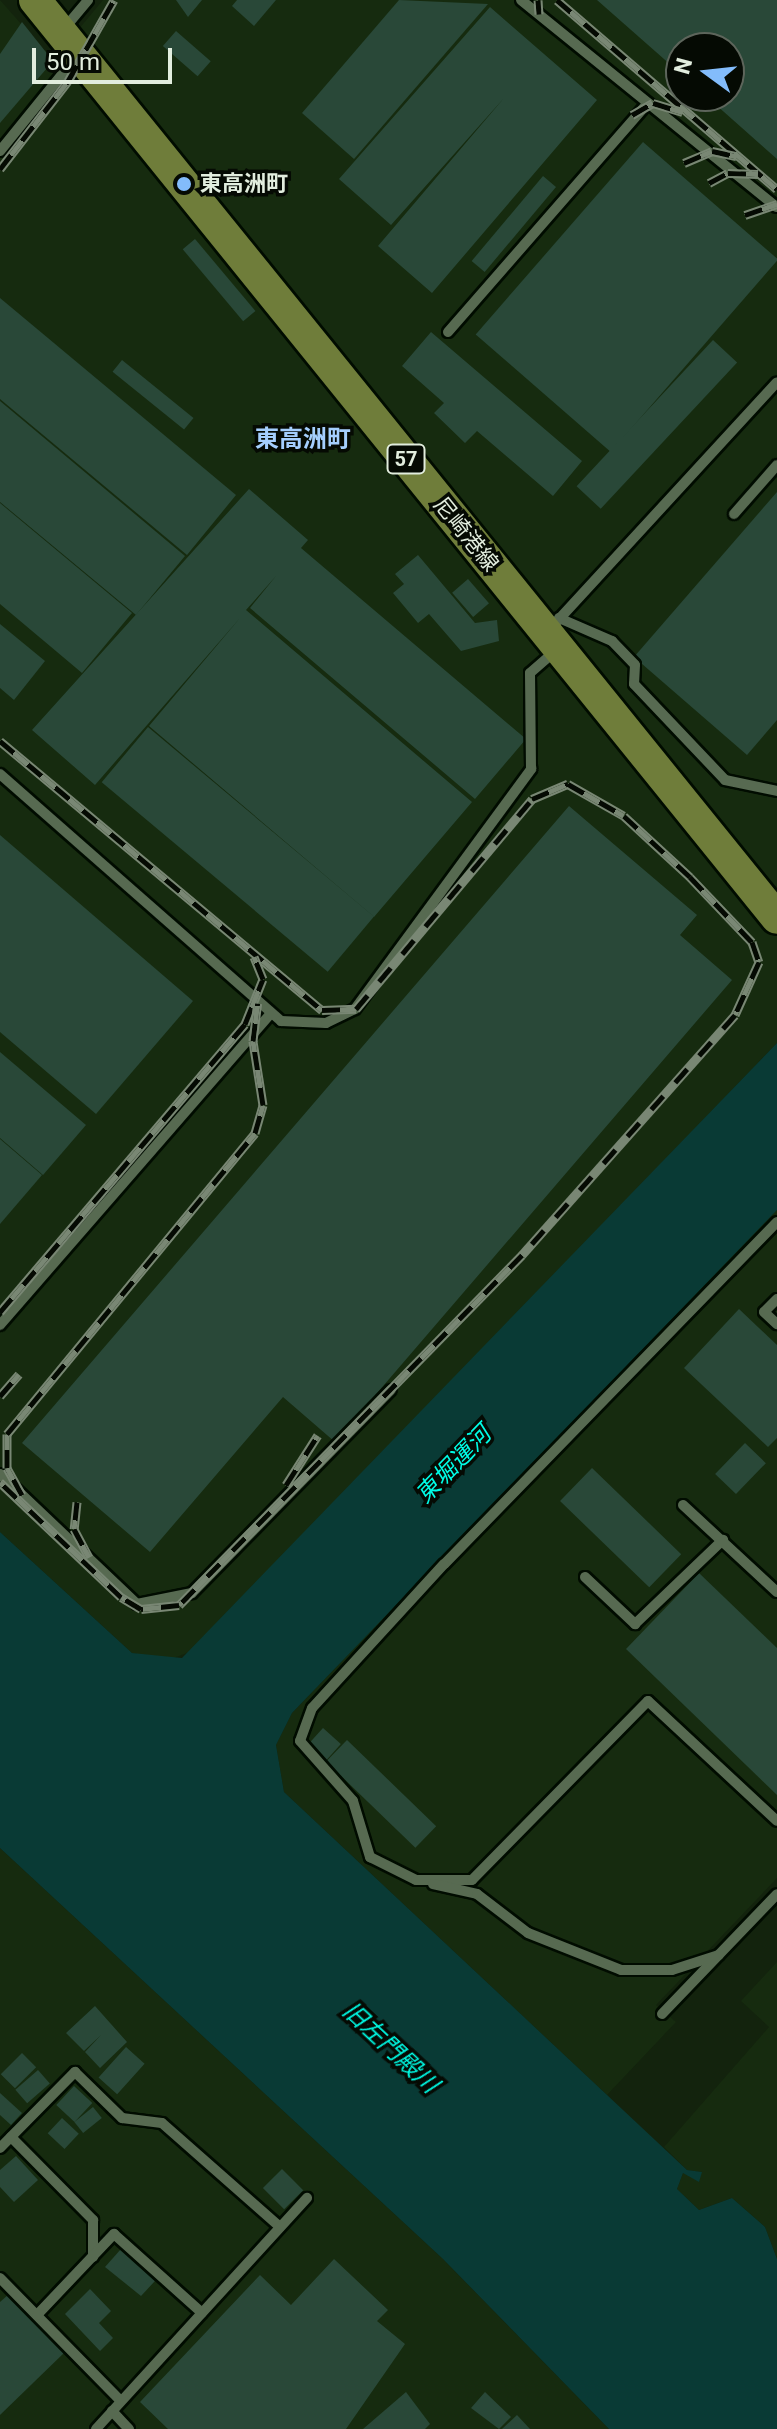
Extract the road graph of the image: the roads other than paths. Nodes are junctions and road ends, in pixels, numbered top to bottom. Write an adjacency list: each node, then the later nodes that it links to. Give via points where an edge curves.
1 (35, 0): 4 (main road, 尼崎港線 / 57)
2 (88, 0): 4 (lane)
3 (521, 0): 5 (lane)
4 (70, 42): 6 (lane); 12 (main road, 尼崎港線 / 57)
5 (648, 103): 7 (lane); 8 (lane)
6 (0, 151)
7 (777, 207)
8 (448, 332)
9 (777, 382): 12 (lane)
10 (777, 465): 11 (lane)
11 (734, 514)
12 (554, 634): 14 (lane, via 612,641 635,665 634,684 725,780); 15 (main road, 尼崎港線 / 57); 16 (lane, via 530,673 531,769 355,1009 295,1027)
13 (0, 774): 16 (lane)
14 (777, 791)
15 (777, 918)
16 (271, 1013): 20 (lane)
17 (777, 1222): 28 (lane, via 312,1708 303,1747 353,1801 370,1857)
18 (777, 1299): 19 (lane, via 764,1312)
19 (777, 1324)
20 (0, 1325)
21 (391, 1390): 22 (lane, via 192,1593 137,1604)
22 (0, 1474)
23 (683, 1505): 24 (lane)
24 (723, 1540): 25 (lane, via 635,1624); 26 (lane)
25 (585, 1577)
26 (777, 1592)
27 (777, 1821): 28 (lane, via 648,1701 472,1880)
28 (416, 1880): 30 (lane, via 477,1894 528,1933 629,1972 672,1970)
29 (777, 1894): 30 (lane)
30 (719, 1955): 31 (lane)
31 (662, 2014)
32 (11, 2137): 33 (lane); 35 (lane, via 75,2072 122,2118 162,2123); 36 (lane, via 93,2220)
33 (0, 2148)
34 (307, 2198): 35 (lane)
35 (280, 2227): 38 (lane)
36 (93, 2257): 38 (lane, via 114,2234); 39 (lane)
37 (0, 2278): 39 (lane)
38 (202, 2313): 40 (lane)
39 (37, 2315): 40 (lane)
40 (120, 2400): 41 (lane)
41 (112, 2411): 42 (lane); 43 (lane)
42 (96, 2429)
43 (129, 2429)

